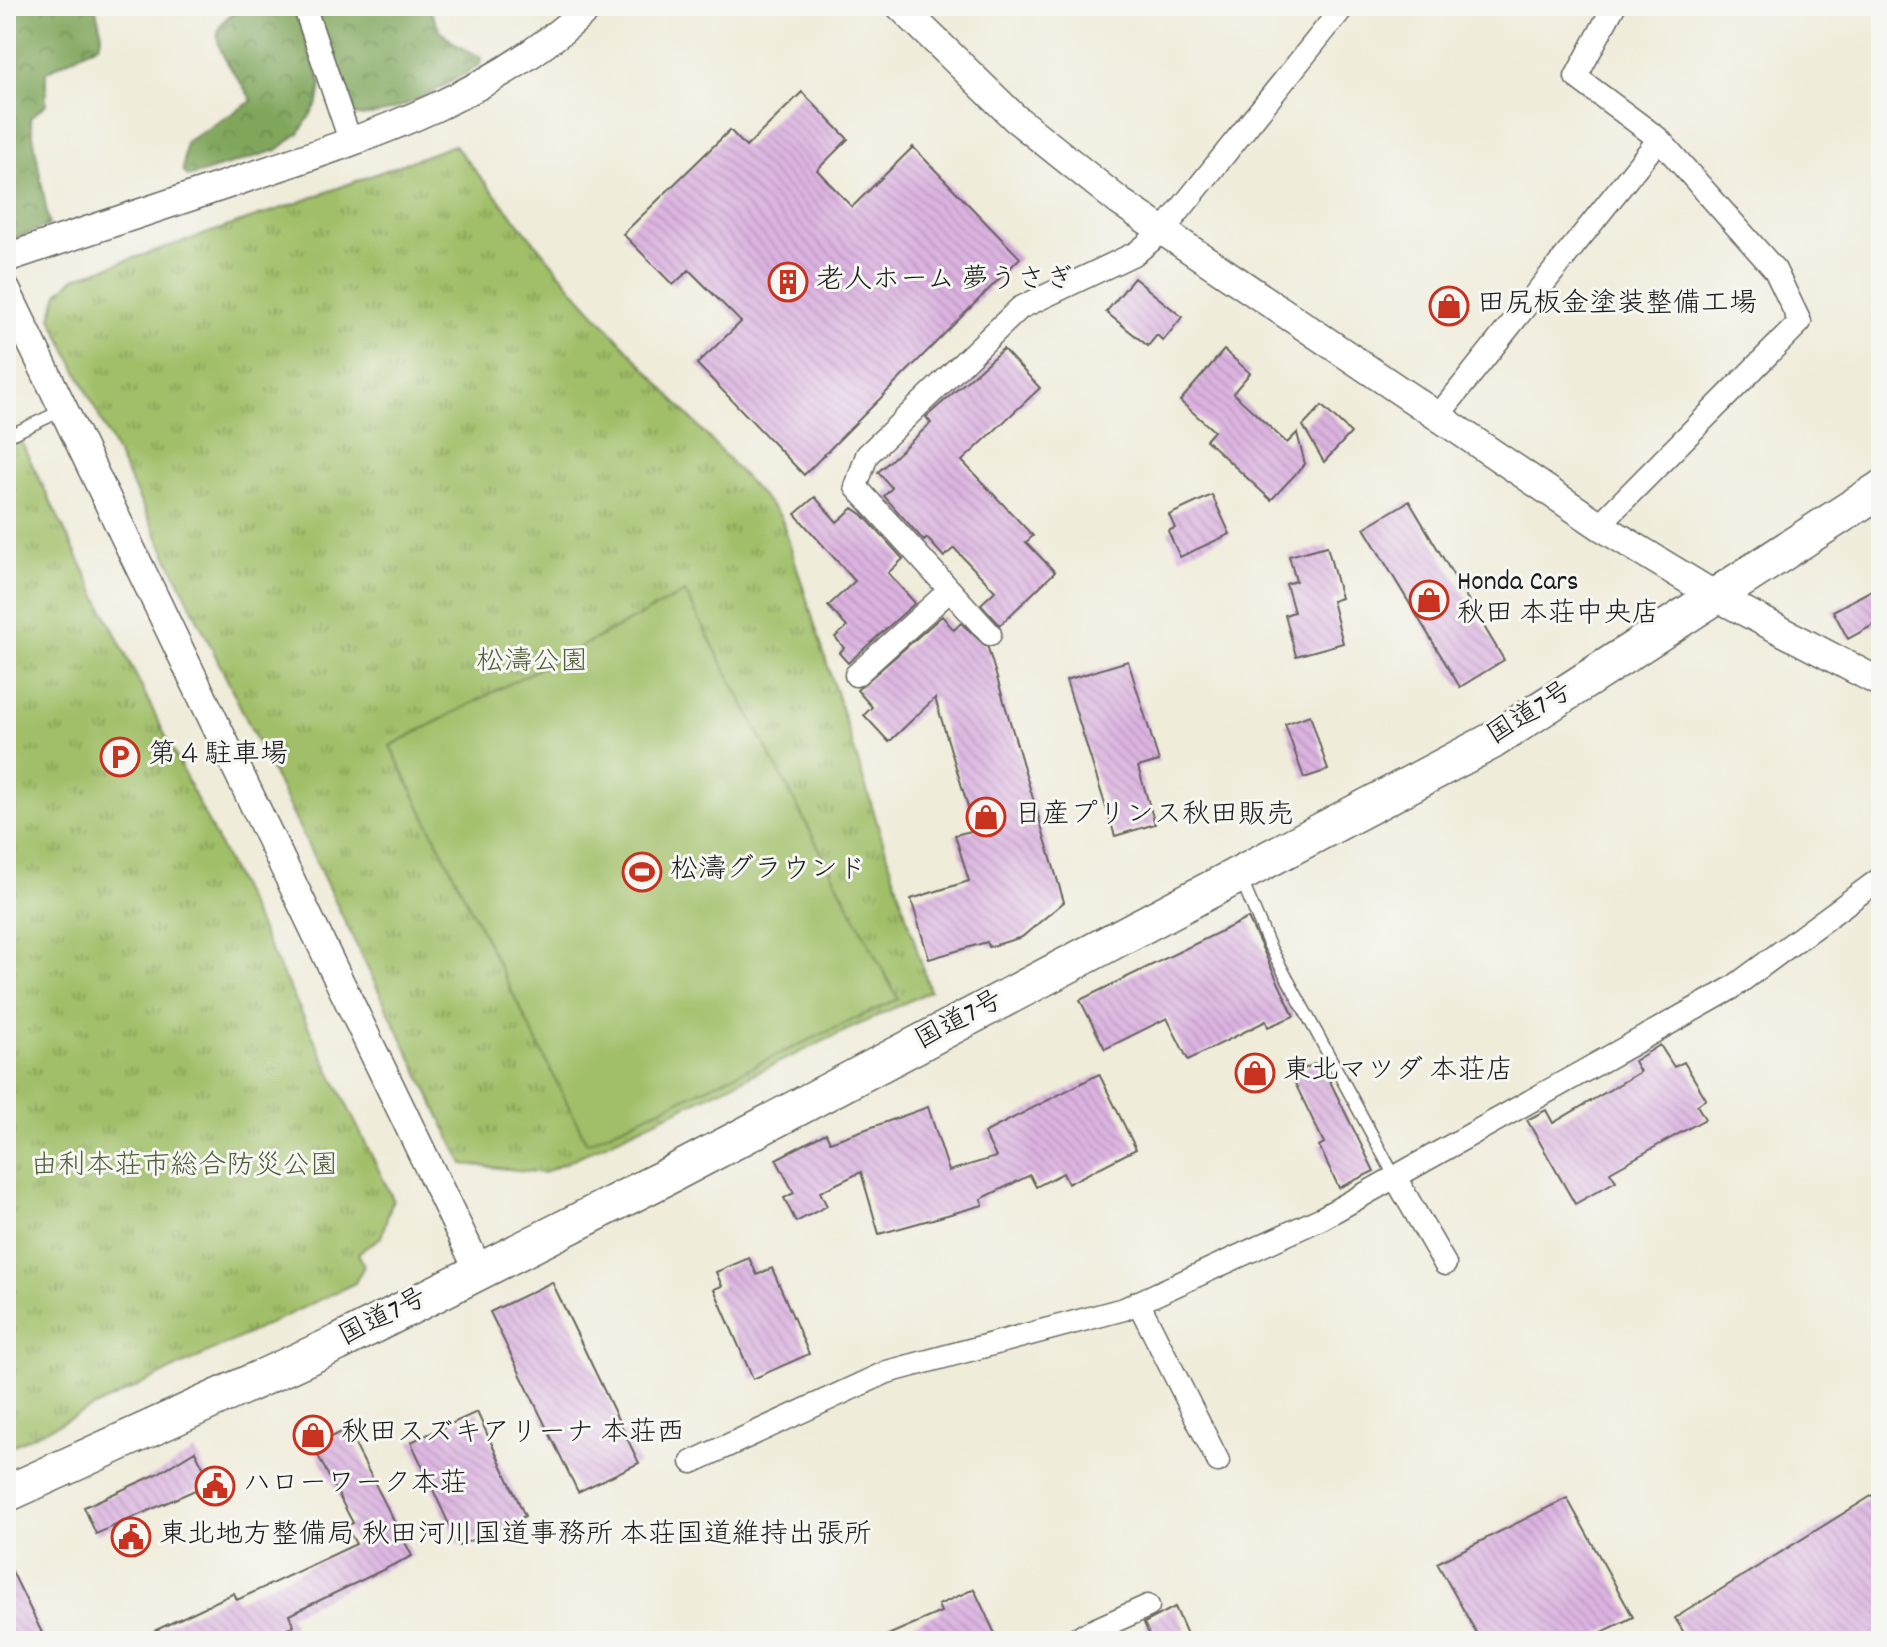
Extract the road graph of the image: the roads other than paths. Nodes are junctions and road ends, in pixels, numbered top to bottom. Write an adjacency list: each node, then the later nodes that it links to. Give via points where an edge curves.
1 (304, 6): 7 (street)
2 (590, 6): 7 (street, via 514,65 446,105)
3 (900, 6): 8 (street, via 1015,118)
4 (1344, 6): 8 (street)
5 (1614, 6): 6 (street, via 1576,77)
6 (1659, 139): 12 (street); 15 (street, via 1775,270 1800,322)
7 (351, 143): 9 (street)
8 (1163, 231): 12 (street); 16 (street, via 1136,253 1020,308 867,455 856,487)
9 (6, 258)
10 (6, 290): 11 (street)
11 (64, 409): 13 (lane); 25 (street)
12 (1438, 416): 15 (street)
13 (6, 437)
14 (1881, 489): 17 (highway, 国道7号)
15 (1599, 525): 17 (street)
16 (950, 590): 18 (street); 19 (street)
17 (1717, 597): 20 (street); 21 (highway, 国道7号, via 1492,741)
18 (990, 634)
19 (856, 675)
20 (1881, 683)
21 (1239, 874): 23 (lane, via 1269,945); 25 (highway, 国道7号)
22 (1881, 878): 23 (street, via 1732,988)
23 (1395, 1177): 24 (street); 26 (street, via 1322,1218)
24 (1445, 1264)
25 (479, 1271): 29 (highway, 国道7号, via 338,1343)
26 (1138, 1302): 27 (street); 28 (street, via 887,1372)
27 (1218, 1461)
28 (692, 1462)
29 (6, 1494)
30 (1148, 1606): 31 (street)
31 (1070, 1641)

